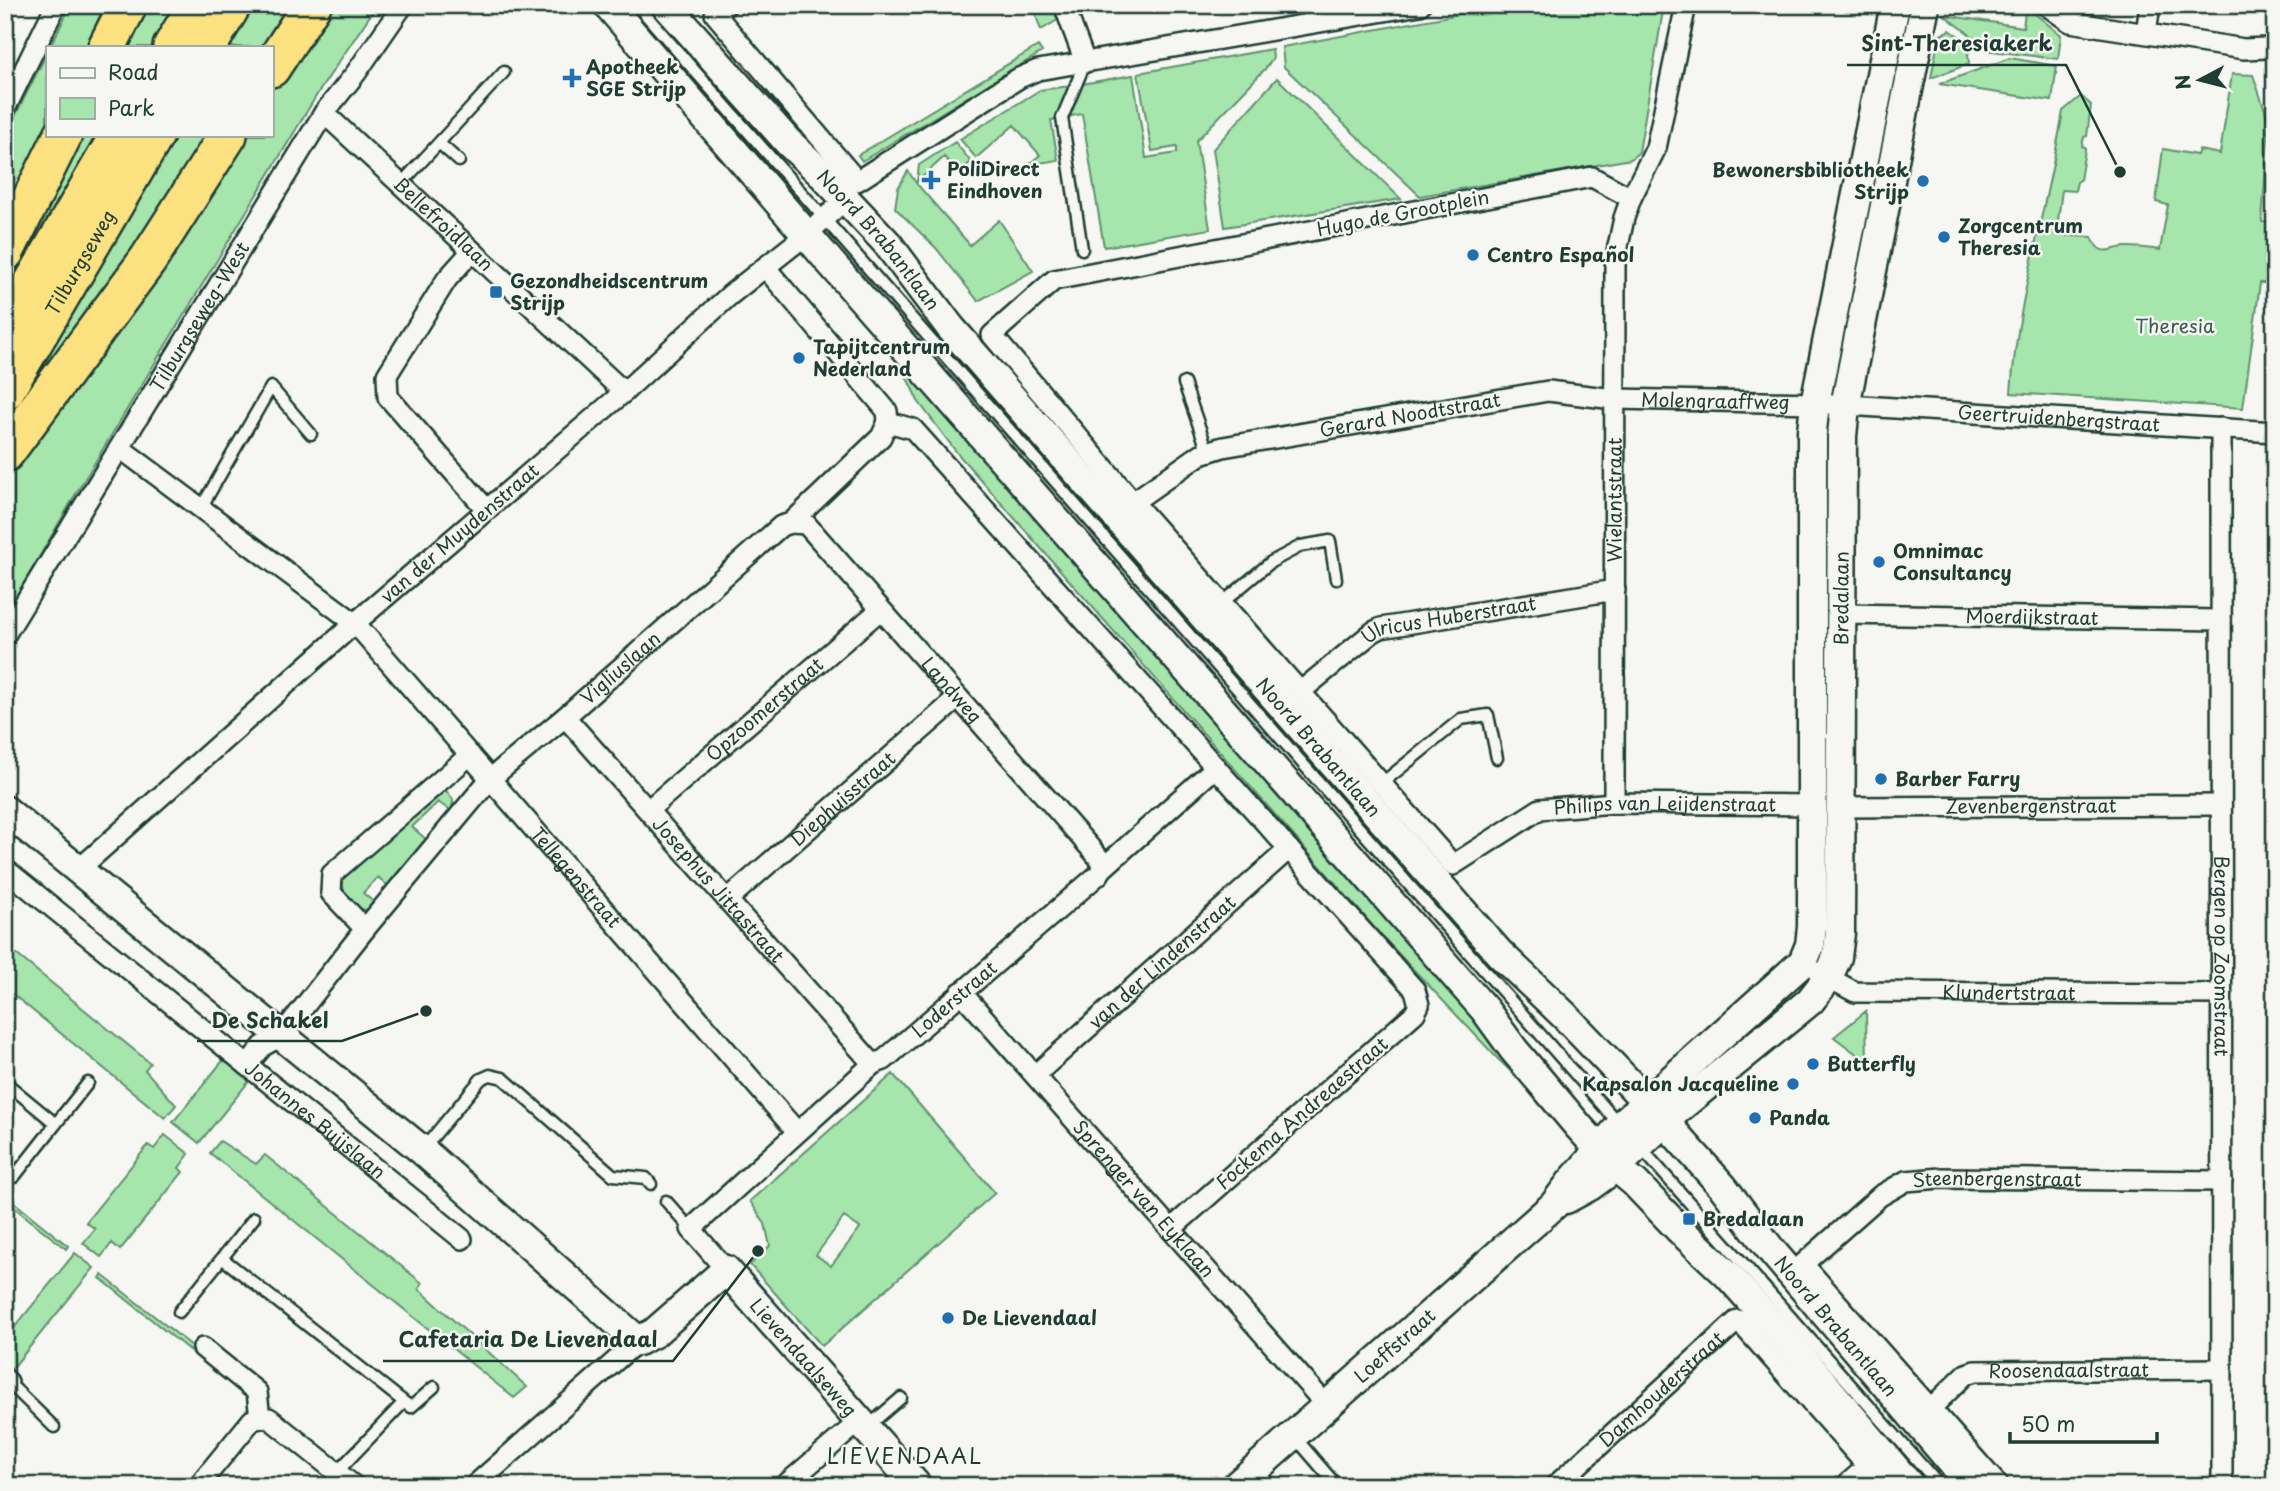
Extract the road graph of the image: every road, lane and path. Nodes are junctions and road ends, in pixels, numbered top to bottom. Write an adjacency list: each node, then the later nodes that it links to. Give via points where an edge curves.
1 (57, 5): 26 (street)
2 (128, 5): 20 (highway)
3 (197, 5): 21 (highway)
4 (232, 5): 22 (highway)
5 (312, 5): 24 (highway)
6 (403, 5): 27 (street, Tilburgseweg-West)
7 (608, 5): 37 (street, Noord Brabantlaan)
8 (637, 5): 37 (lane, Noord Brabantlaan)
9 (666, 5): 35 (street, Noord Brabantlaan, via 788,142)
10 (1064, 5): 23 (street)
11 (1420, 5): 23 (street)
12 (1686, 5): 36 (street, via 1656,148)
13 (1895, 5): 48 (street, Bredalaan)
14 (1925, 5): 49 (street, Bredalaan)
15 (2046, 5): 18 (street, via 2070,22)
16 (2150, 5): 18 (street)
17 (721, 10): 35 (street, Noord Brabantlaan)
18 (2146, 33): 19 (street, via 2244,49)
19 (2275, 45)
20 (108, 46)
21 (173, 46)
22 (208, 46)
23 (1085, 62): 35 (street, via 1019,78); 38 (lane, via 1062,118)
24 (273, 65)
25 (504, 72): 32 (lane)
26 (5, 109)
27 (324, 113): 34 (street, Bellefroidlaan); 54 (street, Tilburgseweg-West)
28 (63, 136): 40 (highway)
29 (119, 136): 42 (highway, Tilburgseweg)
30 (154, 136): 45 (highway, Tilburgseweg)
31 (227, 136): 56 (highway, via 148,260)
32 (439, 143): 33 (lane); 34 (lane)
33 (459, 161)
34 (400, 185): 39 (street, Bellefroidlaan)
35 (851, 190): 37 (street, van der Muydenstraat); 100 (street, Noord Brabantlaan, via 950,327 1490,943)
36 (1631, 198): 43 (street, Hugo de Grootplein, via 1592,177 1054,280); 47 (street, Wielantstraat, via 1615,261)
37 (816, 226): 41 (street, van der Muydenstraat); 103 (lane, Noord Brabantlaan, via 1218,669); 105 (street, Noord Brabantlaan)
38 (1082, 249)
39 (472, 251): 46 (street, Bellefroidlaan); 59 (street, via 447,279 387,375 388,397)
40 (5, 252)
41 (765, 267): 46 (street, van der Muydenstraat); 50 (street, via 887,411)
42 (5, 331)
43 (992, 335): 57 (street, Noord Brabantlaan)
44 (1184, 383): 55 (lane)
45 (5, 391)
46 (624, 392): 59 (street, van der Muydenstraat)
47 (1614, 399): 48 (street, Molengraaffweg); 55 (street, Gerard Noodtstraat, via 1548,391); 62 (street, Wielantstraat)
48 (1815, 403): 49 (street, Molengraaffweg); 78 (street, Bredalaan)
49 (1845, 406): 51 (street, Geertruidenbergstraat); 65 (street, Bredalaan)
50 (888, 422): 60 (street, Vigliuslaan, via 881,438); 74 (street, via 913,429)
51 (2221, 428): 52 (street, Geertruidenbergstraat); 66 (street, Bergen op Zoomstraat)
52 (2275, 432)
53 (311, 434): 58 (lane, via 271,387)
54 (120, 448): 58 (street, Tellegenstraat); 68 (street, Tilburgseweg-West)
55 (1208, 452): 57 (street, Gerard Noodtstraat)
56 (5, 453)
57 (1133, 502): 63 (street, Noord Brabantlaan)
58 (201, 508): 67 (street, Tellegenstraat)
59 (487, 510): 67 (street, van der Muydenstraat)
60 (791, 523): 64 (street, Landweg, via 806,524); 71 (street, Vigliuslaan, via 782,526)
61 (1336, 579): 63 (lane, via 1329,541 1301,546 1271,562)
62 (1615, 590): 69 (street, Ulricus Huberstraat, via 1381,628); 77 (street, Wielantstraat)
63 (1222, 603): 69 (street, Noord Brabantlaan)
64 (880, 610): 70 (street, Landweg); 82 (street, Opzoomerstraat)
65 (1841, 614): 66 (street, Moerdijkstraat); 80 (street, Bredalaan)
66 (2221, 620): 79 (street, Bergen op Zoomstraat)
67 (355, 623): 72 (street, Tellegenstraat); 87 (street, van der Muydenstraat)
68 (5, 635)
69 (1301, 691): 76 (street, Noord Brabantlaan)
70 (958, 698): 86 (street, Landweg, via 1100,859); 88 (street, Diephuisstraat)
71 (565, 717): 75 (street, Vigliuslaan); 82 (street, Josephus Jittastraat)
72 (470, 755): 75 (street, Tellegenstraat); 89 (street, via 332,874 331,893)
73 (1497, 758): 76 (lane, Noord Brabantlaan, via 1488,715 1461,719)
74 (1216, 767): 83 (street); 86 (street, Loderstraat)
75 (490, 779): 89 (street, Vigliuslaan); 102 (street, Tellegenstraat)
76 (1381, 784): 84 (street, Noord Brabantlaan)
77 (1614, 803): 78 (street, Philips van Leijdenstraat); 84 (street, Philips van Leijdenstraat, via 1540,809)
78 (1811, 805): 90 (street, Bredalaan, via 1812,927)
79 (2221, 805): 80 (street, Zevenbergenstraat); 93 (street, Bergen op Zoomstraat)
80 (1840, 807): 91 (street, Bredalaan, via 1840,933)
81 (5, 810): 87 (street)
82 (648, 810): 88 (street, Josephus Jittastraat)
83 (1289, 849): 97 (street, van der Lindenstraat); 112 (street, Fockema Andreaestraat, via 1415,990 1419,1004 1415,1013)
84 (1453, 865)
85 (5, 869): 96 (street, Johannes Buijslaan)
86 (1102, 869): 92 (street, Loderstraat)
87 (78, 870): 94 (street)
88 (727, 900): 95 (street, Josephus Jittastraat)
89 (365, 929): 94 (street, Vigliuslaan)
90 (1803, 962): 91 (street, Klundertstraat); 100 (street)
91 (1828, 978): 93 (street, Klundertstraat, via 1855,992); 100 (street, Bredalaan, via 1811,1001)
92 (961, 992): 95 (street, Loderstraat, via 884,1060); 97 (street, Sprenger van Eyklaan)
93 (2221, 994): 107 (street, Bergen op Zoomstraat)
94 (281, 1036): 96 (street, Vigliuslaan, via 263,1046); 104 (street)
95 (873, 1064): 102 (street, Loderstraat)
96 (247, 1065): 113 (street, Johannes Buijslaan)
97 (1035, 1075): 112 (street, Sprenger van Eyklaan)
98 (5, 1082): 101 (lane)
99 (88, 1083): 101 (lane)
100 (1655, 1112): 103 (street, Loeffstraat); 145 (street, Noord Brabantlaan)
101 (56, 1124): 106 (lane)
102 (797, 1132): 111 (street, Loderstraat)
103 (1630, 1136): 105 (street, Loeffstraat); 144 (lane, Noord Brabantlaan)
104 (422, 1151): 108 (lane, via 481,1079 490,1075 503,1078 613,1175 646,1178); 118 (street)
105 (1608, 1158): 125 (street, Loeffstraat, via 1590,1186 1554,1205); 143 (street, Noord Brabantlaan, via 1728,1275)
106 (14, 1177)
107 (2222, 1181): 115 (street, Steenbergenstraat, via 1906,1181 1880,1196); 120 (street, Bergen op Zoomstraat)
108 (651, 1184)
109 (666, 1201): 111 (lane)
110 (254, 1219): 114 (lane)
111 (691, 1229): 116 (street, Lievendaalseweg)
112 (1171, 1229): 125 (street, Sprenger van Eyklaan)
113 (462, 1239)
114 (222, 1258): 117 (lane); 124 (lane)
115 (1803, 1264): 126 (street, Noord Brabantlaan)
116 (726, 1270): 118 (street, via 654,1333); 128 (street, Lievendaalseweg)
117 (178, 1312)
118 (638, 1341): 135 (street)
119 (203, 1348): 127 (street, via 257,1392)
120 (2222, 1369): 126 (street, Roosendaalstraat, via 1975,1371); 147 (street, Bergen op Zoomstraat)
121 (7, 1380): 129 (lane)
122 (434, 1387): 124 (lane, via 411,1408)
123 (901, 1398): 128 (lane)
124 (404, 1402): 132 (lane)
125 (1327, 1406): 130 (street, Loeffstraat)
126 (1931, 1408): 146 (street, Noord Brabantlaan)
127 (260, 1418): 132 (street, via 269,1418); 133 (street, via 252,1420)
128 (863, 1425): 136 (street); 137 (street, Lievendaalseweg)
129 (54, 1427)
130 (1293, 1436): 138 (street, Loeffstraat); 139 (lane)
131 (1868, 1466): 140 (street, Damhouderstraat, via 1738,1320); 141 (street); 142 (street)
132 (337, 1472): 134 (street)
133 (198, 1486)
134 (354, 1486)
135 (474, 1486)
136 (784, 1486)
137 (916, 1486)
138 (1236, 1486)
139 (1337, 1486)
140 (1555, 1486)
141 (1845, 1486)
142 (1885, 1486)
143 (1910, 1486)
144 (1940, 1486)
145 (1972, 1486)
146 (1999, 1486)
147 (2222, 1486)

